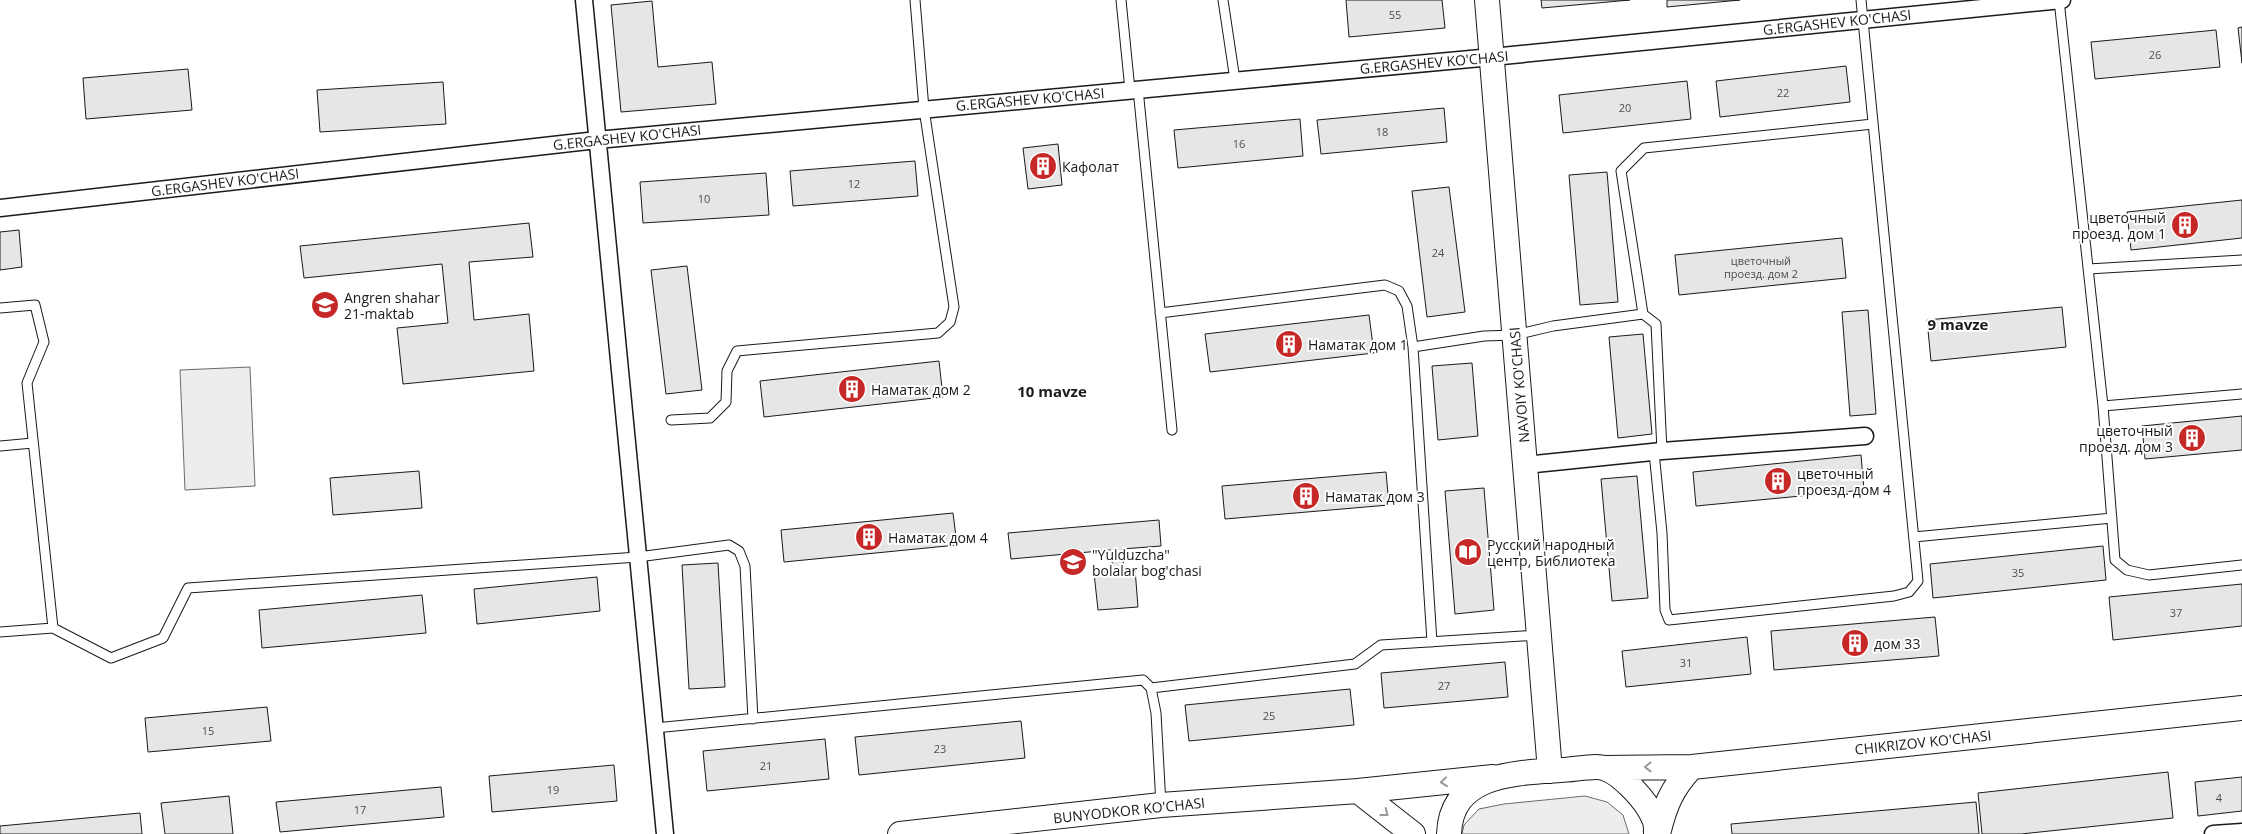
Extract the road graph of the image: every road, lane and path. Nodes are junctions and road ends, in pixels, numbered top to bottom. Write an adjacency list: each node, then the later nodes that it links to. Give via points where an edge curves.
1 (584, 0): 14 (street)
2 (915, 0): 12 (lane)
3 (1121, 0): 11 (lane)
4 (1223, 0): 10 (lane)
5 (1487, 0): 9 (main road, NAVOIY KO'CHASI)
6 (1861, 0): 8 (lane)
7 (2060, 0): 8 (street, G.ERGASHEV KO'CHASI); 17 (lane)
8 (1863, 20): 9 (street, G.ERGASHEV KO'CHASI); 13 (lane)
9 (1492, 57): 10 (street, G.ERGASHEV KO'CHASI); 21 (main road, NAVOIY KO'CHASI)
10 (1235, 80): 11 (street, G.ERGASHEV KO'CHASI)
11 (1134, 90): 12 (street, G.ERGASHEV KO'CHASI); 19 (lane)
12 (924, 109): 14 (street, G.ERGASHEV KO'CHASI); 25 (lane, via 954,308 950,322 938,333 737,351 727,371 726,402 710,418)
13 (1873, 124): 20 (lane, via 1644,148 1622,171); 33 (lane)
14 (598, 140): 15 (street, G.ERGASHEV KO'CHASI); 34 (street)
15 (0, 208)
16 (2242, 260): 17 (lane)
17 (2088, 269): 24 (lane)
18 (0, 308): 28 (lane, via 35,305 44,342 27,383)
19 (1160, 313): 22 (lane, via 1385,285 1399,291 1406,306); 26 (lane)
20 (1643, 314): 21 (lane, via 1553,326); 30 (lane, via 1656,324)
21 (1515, 335): 22 (lane, via 1484,336); 31 (main road, NAVOIY KO'CHASI)
22 (1413, 347): 39 (lane)
23 (2242, 394): 24 (lane)
24 (2103, 406): 32 (lane)
25 (671, 420)
26 (1172, 430)
27 (1864, 436): 30 (street)
28 (33, 443): 29 (lane); 36 (lane)
29 (0, 446)
30 (1658, 452): 31 (street); 33 (lane, via 1665,610 1669,620 1909,592 1918,581)
31 (1525, 466): 38 (main road, NAVOIY KO'CHASI)
32 (2112, 518): 33 (lane); 35 (lane, via 2115,560 2127,570 2149,575)
33 (1914, 537)
34 (638, 557): 36 (lane, via 188,588 163,638 110,658); 42 (lane, via 728,545 739,551 745,566); 43 (street)
35 (2242, 564)
36 (53, 628): 37 (lane)
37 (0, 632)
38 (1539, 635): 39 (lane); 46 (main road, NAVOIY KO'CHASI)
39 (1432, 642): 40 (lane, via 1381,645 1355,664)
40 (1151, 688): 42 (lane, via 1148,683 1137,680); 49 (lane, via 1156,713)
41 (2242, 708): 44 (main road, CHIKRIZOV KO'CHASI)
42 (753, 719): 43 (lane)
43 (655, 728): 51 (street)
44 (1692, 767): 45 (main road, CHIKRIZOV KO'CHASI, one-way to 45); 55 (main road, via 1677,783)
45 (1603, 768): 46 (main road, CHIKRIZOV KO'CHASI); 55 (main road, via 1626,782 1646,804 1655,820)
46 (1550, 771): 47 (main road, CHIKRIZOV KO'CHASI)
47 (1493, 777): 48 (main road, one-way to 48); 54 (main road, via 1474,786 1460,800 1449,824)
48 (1358, 791): 49 (main road, BUNYODKOR KO'CHASI); 53 (main road, one-way to 53)
49 (1162, 805): 52 (main road, BUNYODKOR KO'CHASI)
50 (2242, 832): 56 (street)
51 (666, 834)
52 (900, 834)
53 (1413, 834)
54 (1449, 834)
55 (1657, 834)
56 (2213, 834)

